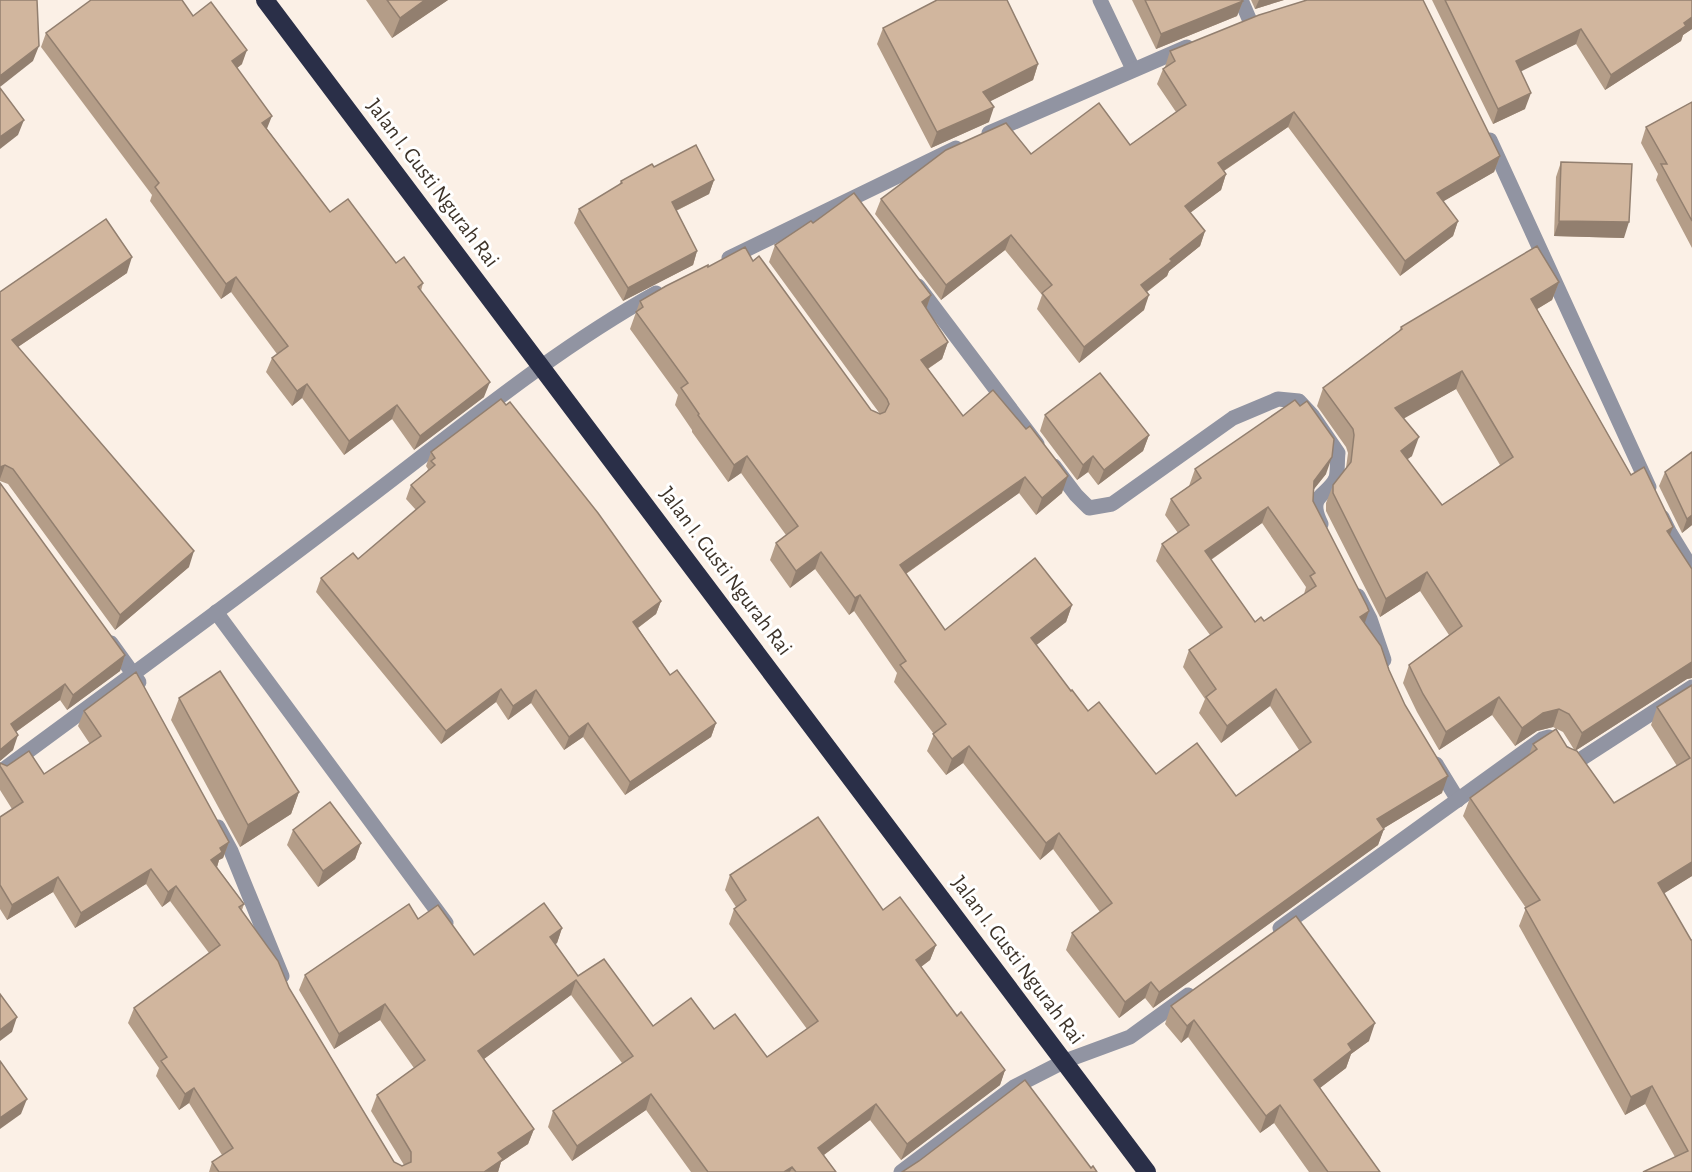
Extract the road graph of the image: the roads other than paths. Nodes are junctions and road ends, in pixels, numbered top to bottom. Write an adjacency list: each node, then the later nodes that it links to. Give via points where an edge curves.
1 (265, 0): 11 (highway, Jalan I. Gusti Ngurah Rai)
2 (1100, 0): 6 (street)
3 (1241, 0): 4 (street)
4 (1250, 21)
5 (1197, 43): 6 (street)
6 (1133, 69): 8 (street, via 930,159 751,253)
7 (1482, 125): 13 (street, via 1670,533)
8 (717, 264)
9 (907, 272): 12 (street, via 1089,508 1112,504 1233,418 1278,399 1299,401 1338,453 1335,478 1317,499 1316,513)
10 (665, 289): 11 (street)
11 (541, 366): 15 (street); 29 (highway, Jalan I. Gusti Ngurah Rai)
12 (1327, 534)
13 (1692, 569)
14 (1354, 587): 17 (street)
15 (216, 612): 18 (street); 25 (street)
16 (105, 635): 18 (street)
17 (1388, 672)
18 (134, 673): 20 (street); 22 (street)
19 (1692, 687): 23 (street, via 1576,761 1568,759 1555,738 1542,739)
20 (145, 694)
21 (1430, 754): 23 (street)
22 (0, 772)
23 (1458, 800): 26 (street)
24 (208, 809): 27 (street, via 231,851)
25 (458, 939)
26 (1265, 939)
27 (288, 988)
28 (1198, 988): 29 (street, via 1130,1036)
29 (1065, 1061): 30 (street, via 1014,1087); 31 (highway, Jalan I. Gusti Ngurah Rai)
30 (902, 1172)
31 (1147, 1172)

